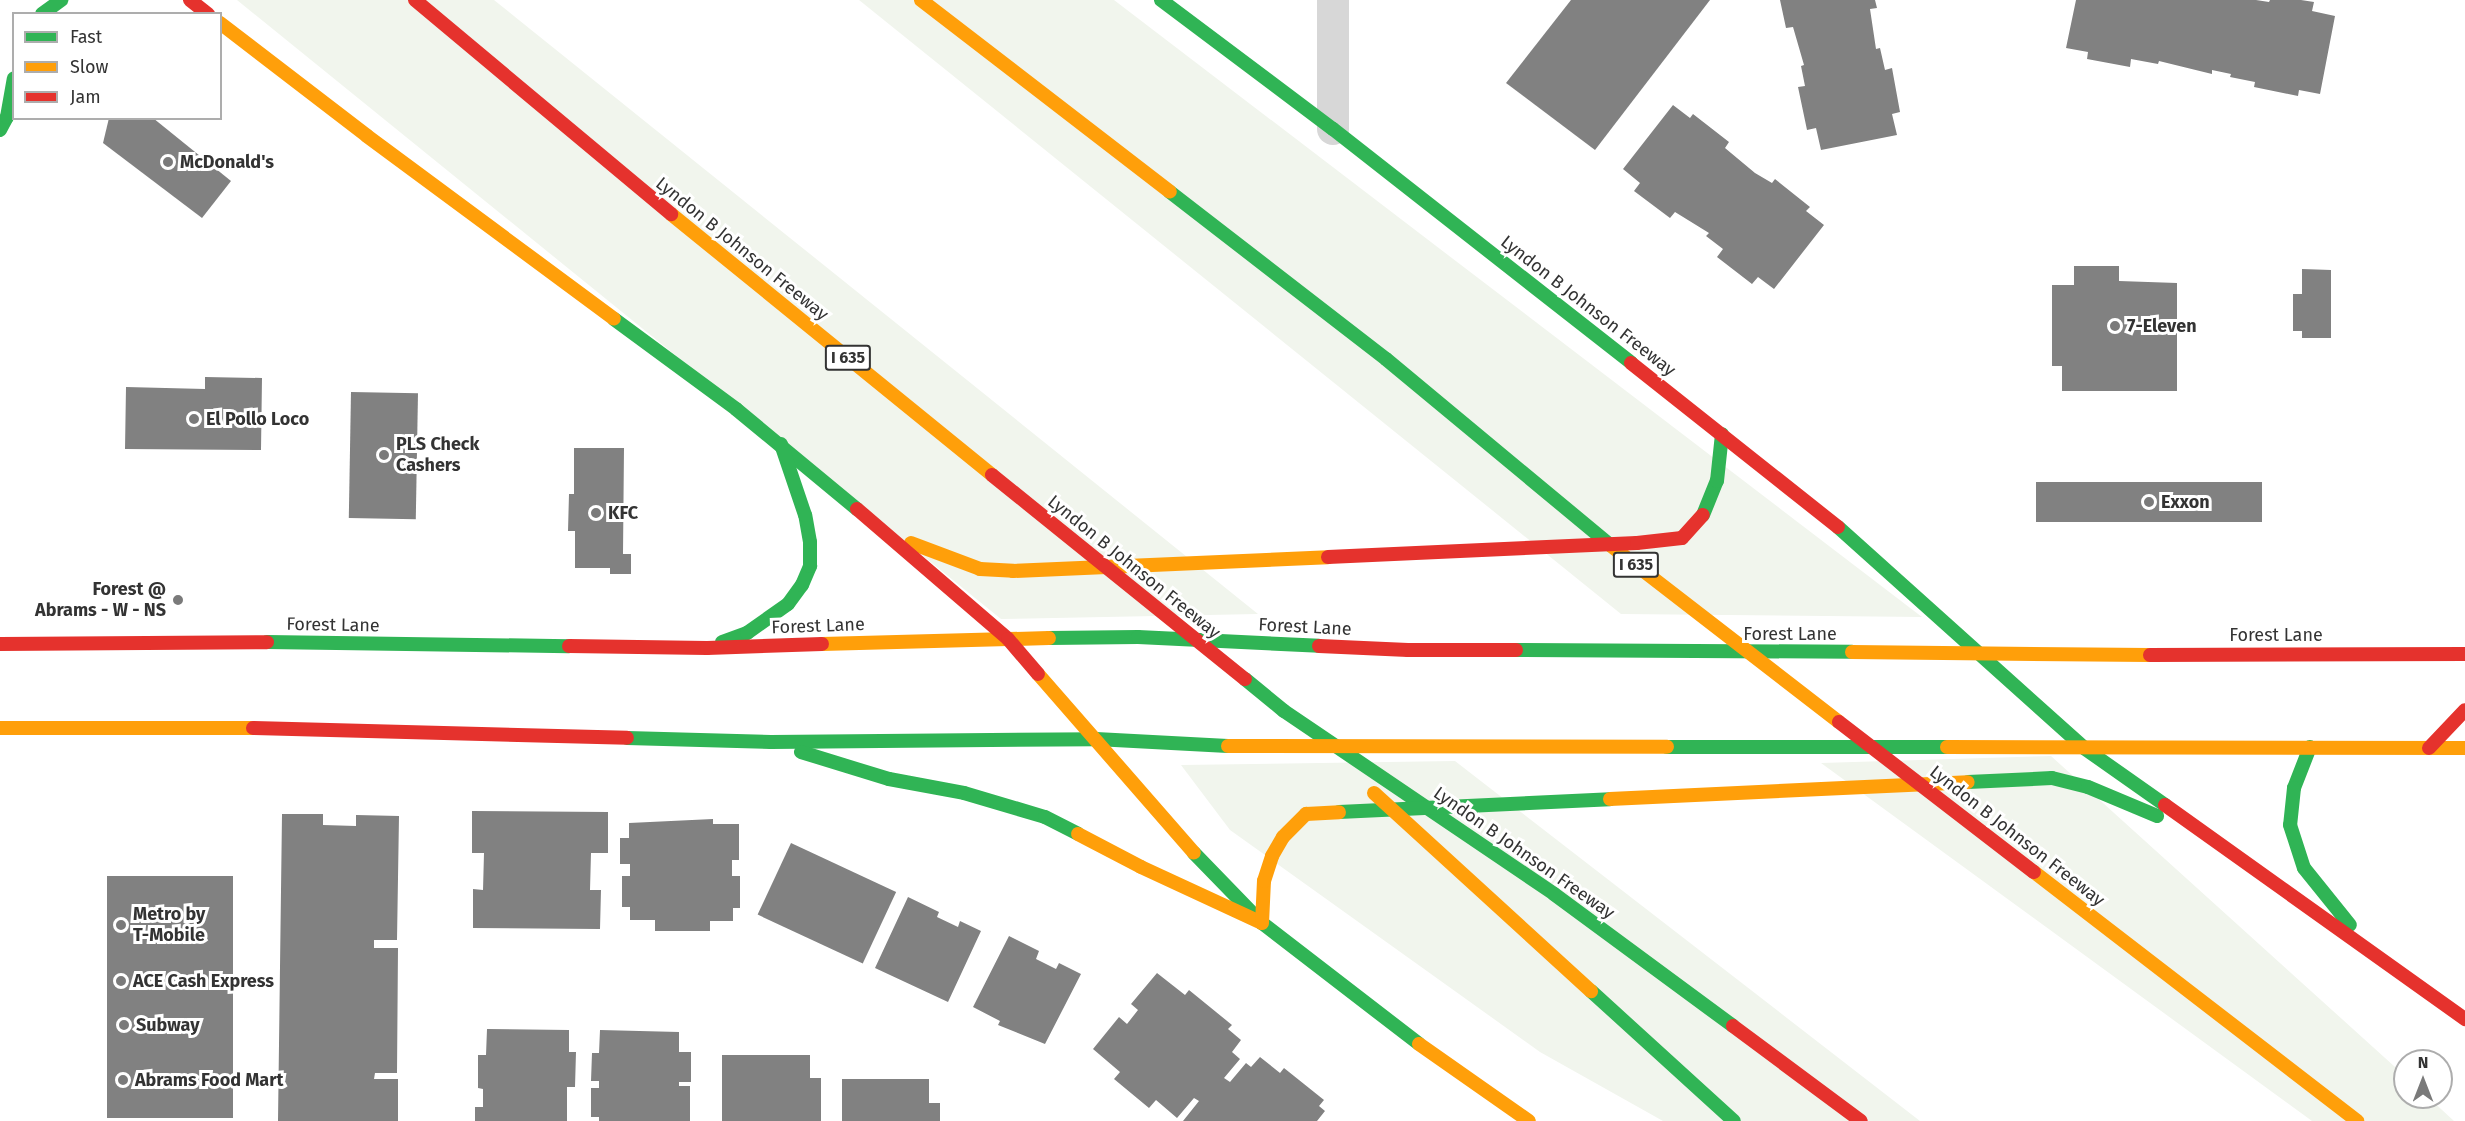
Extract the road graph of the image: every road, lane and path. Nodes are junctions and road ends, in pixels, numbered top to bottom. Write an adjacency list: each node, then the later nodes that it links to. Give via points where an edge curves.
1 (61, 0): 7 (main road)
2 (190, 0): 8 (main road)
3 (415, 0): 22 (main road, Lyndon B Johnson Freeway / I 635, via 655,202)
4 (921, 0): 37 (main road, Lyndon B Johnson Freeway / I 635, via 1386,359 1571,515)
5 (1161, 0): 11 (main road, Lyndon B Johnson Freeway)
6 (1333, 0): 11 (street)
7 (45, 12)
8 (205, 12)
9 (222, 25): 14 (main road)
10 (12, 90): 12 (main road)
11 (1333, 129): 13 (main road, Lyndon B Johnson Freeway)
12 (0, 130)
13 (1722, 434): 15 (main road, via 1717,481 1707,511 1682,538 1077,568 980,569); 20 (main road, Lyndon B Johnson Freeway, via 1830,520)
14 (781, 444): 15 (main road); 18 (main road, via 805,515 810,566 802,585 775,615 747,633)
15 (887, 533): 16 (main road)
16 (1008, 639): 18 (main road, Forest Lane); 20 (main road, Forest Lane, via 1138,638 1408,650); 24 (main road)
17 (0, 644): 18 (main road, Forest Lane, via 270,642)
18 (706, 648)
19 (2465, 654): 20 (main road, Forest Lane)
20 (1980, 655): 27 (main road, Lyndon B Johnson Freeway)
21 (2465, 710): 28 (main road)
22 (1284, 711): 35 (main road); 36 (main road, Lyndon B Johnson Freeway / I 635, via 1554,894)
23 (0, 728): 25 (main road, via 242,728)
24 (1096, 739): 25 (main road); 27 (main road, via 1215,746); 31 (main road, via 1180,839)
25 (771, 742): 31 (main road, via 889,779 964,793 1045,817)
26 (2310, 747): 27 (main road); 28 (main road); 32 (main road, via 2294,788 2290,825 2304,868)
27 (2084, 748): 30 (main road, Lyndon B Johnson Freeway)
28 (2429, 748): 29 (main road)
29 (2465, 748)
30 (2212, 839): 31 (main road, via 2088,787 2052,778 1306,814 1283,837 1272,856 1264,881); 32 (main road)
31 (1262, 923): 34 (main road, via 1457,1073)
32 (2376, 957): 33 (main road)
33 (2465, 1019)
34 (1529, 1121)
35 (1734, 1121)
36 (1861, 1121)
37 (2357, 1121)

